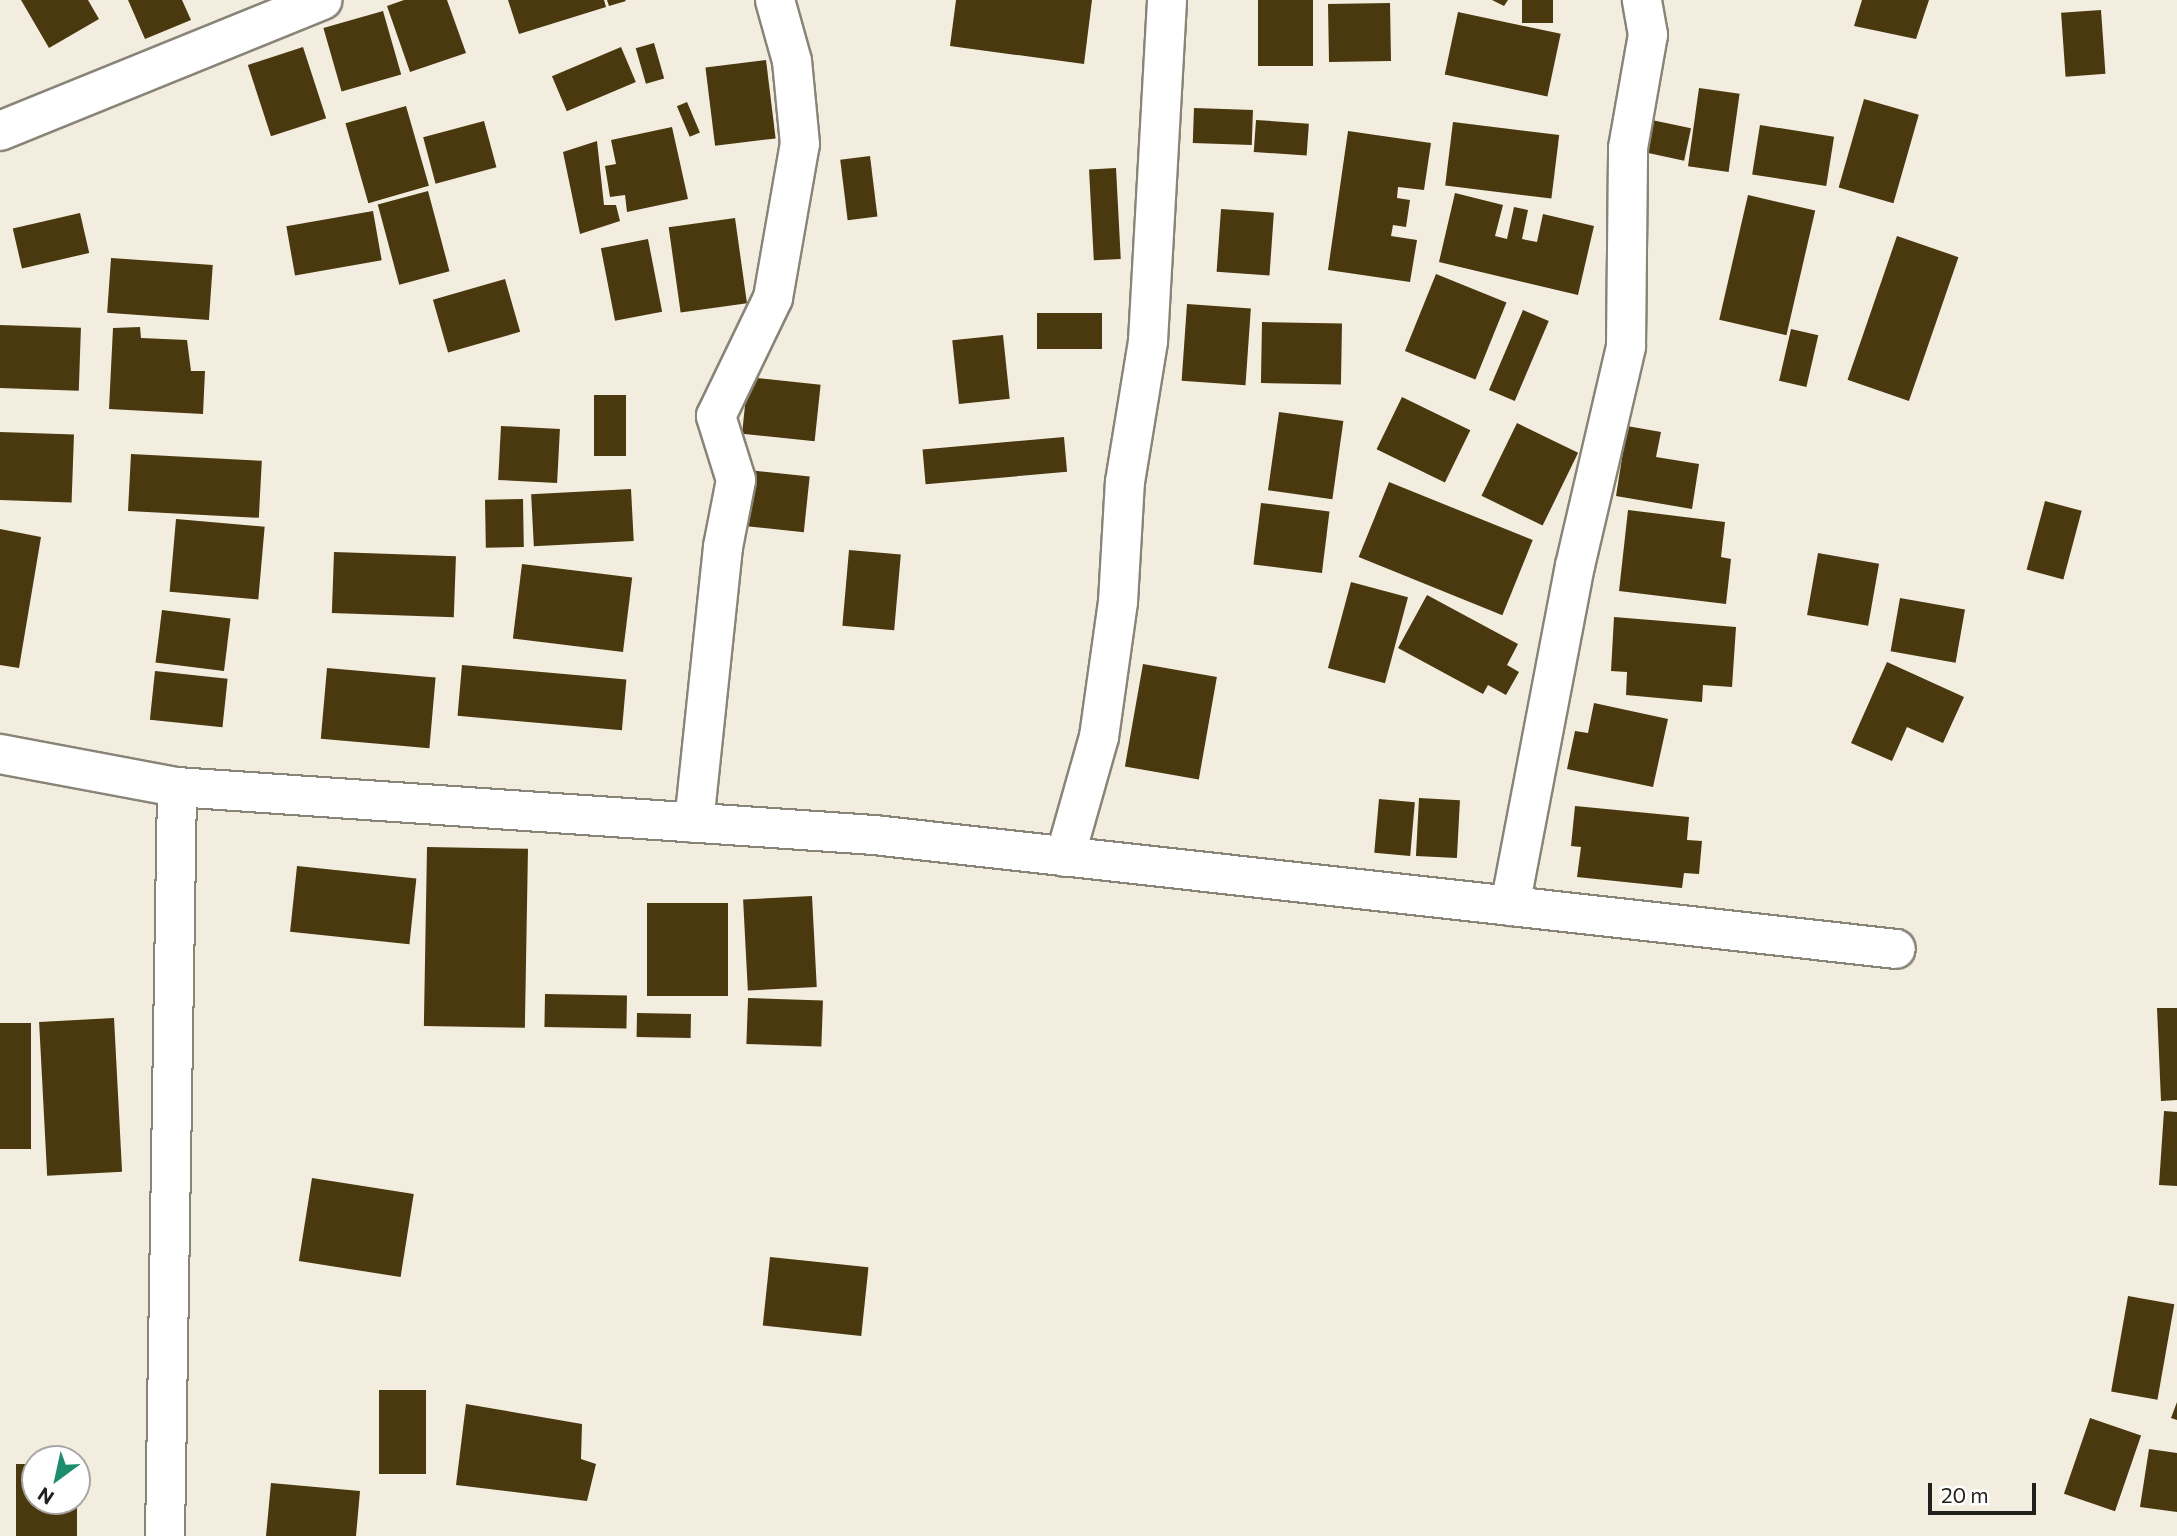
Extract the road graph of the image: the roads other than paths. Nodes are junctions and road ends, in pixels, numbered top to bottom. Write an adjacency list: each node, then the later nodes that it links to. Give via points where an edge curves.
1 (322, 0): 5 (street)
2 (775, 0): 8 (street, via 792,61 800,145 773,298 716,416 736,480)
3 (1167, 0): 9 (street, via 1147,341 1125,482 1118,602 1099,737)
4 (1642, 0): 10 (street, via 1648,35 1628,148 1626,346 1575,566)
5 (0, 131)
6 (0, 754): 7 (street)
7 (177, 787): 8 (street); 12 (street)
8 (694, 823): 9 (street)
9 (1065, 857): 10 (street)
10 (1510, 906): 11 (street)
11 (1896, 949)
12 (165, 1536)

